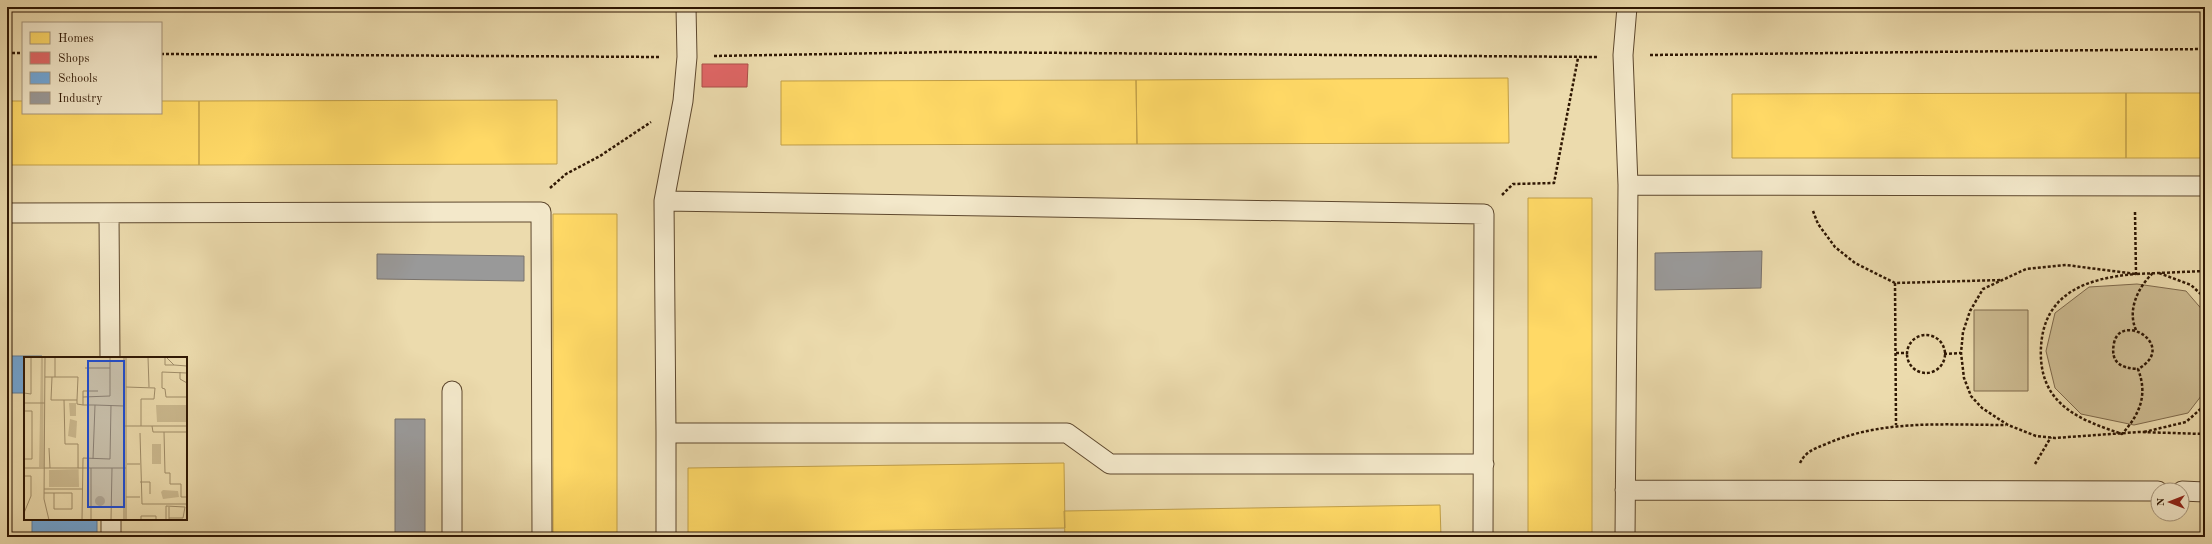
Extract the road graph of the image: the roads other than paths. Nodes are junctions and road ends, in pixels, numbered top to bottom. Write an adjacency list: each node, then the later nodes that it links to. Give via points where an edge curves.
1 (686, 7): 5 (lane, via 687,57 683,101)
2 (1627, 7): 3 (lane, via 1623,55)
3 (1628, 185): 4 (lane); 12 (lane)
4 (2205, 186)
5 (664, 200): 10 (lane); 11 (lane, via 1484,214)
6 (7, 213): 7 (lane)
7 (109, 213): 8 (lane); 19 (lane, via 541,212)
8 (110, 357)
9 (452, 391): 18 (lane)
10 (666, 433): 11 (lane, via 1067,433 1110,464); 20 (lane)
11 (1484, 464): 21 (lane)
12 (1625, 490): 13 (lane); 22 (lane)
13 (2150, 491)
14 (2190, 492): 15 (lane)
15 (2205, 492)
16 (111, 520): 17 (lane)
17 (111, 537)
18 (452, 537)
19 (542, 537)
20 (666, 537)
21 (1483, 537)
22 (1625, 537)

